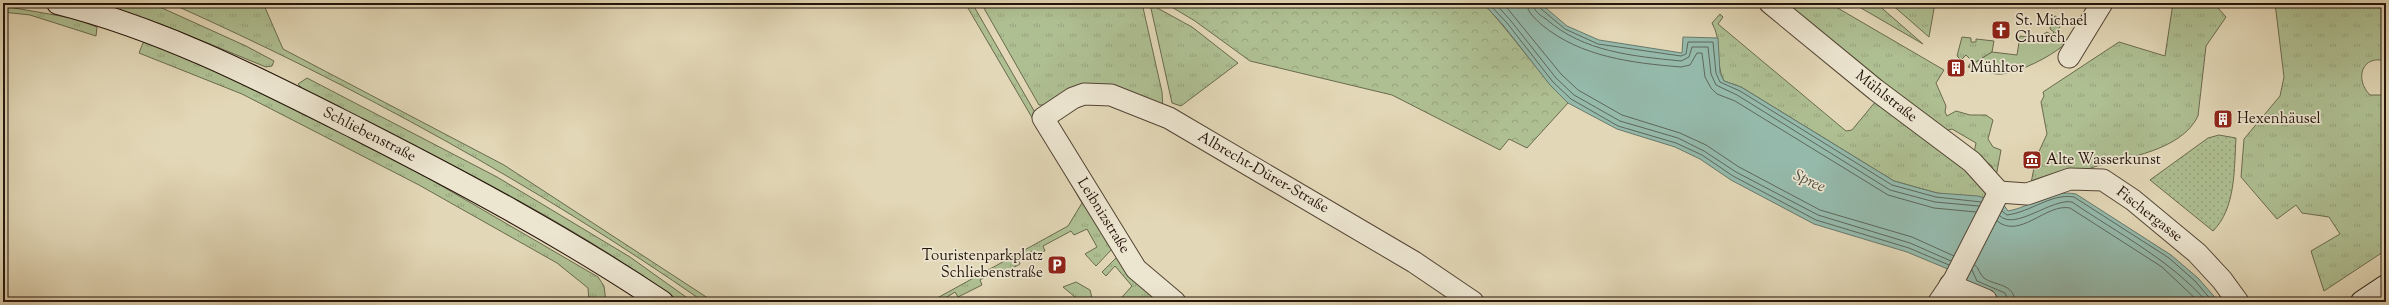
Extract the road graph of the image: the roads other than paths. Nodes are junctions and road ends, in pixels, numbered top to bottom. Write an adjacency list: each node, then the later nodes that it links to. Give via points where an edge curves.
1 (58, 3): 9 (main road, Schliebenstraße, via 157,33 244,71 511,209)
2 (1770, 3): 6 (street, Mühlstraße, via 1876,90 1972,162)
3 (2102, 3): 4 (street)
4 (2069, 57)
5 (1043, 118): 11 (street, Leibnizstraße, via 1136,269); 12 (street, Albrecht-Dürer-Straße, via 1073,98 1084,94 1112,95 1169,118 1414,262)
6 (1997, 196): 8 (street); 13 (street, Fischergasse, via 2027,194 2070,179 2103,180 2133,200 2197,254 2222,280)
7 (2386, 286): 14 (main road)
8 (1948, 289): 10 (street)
9 (651, 299)
10 (1986, 300)
11 (1176, 302)
12 (1473, 302)
13 (2238, 302)
14 (2362, 302)

